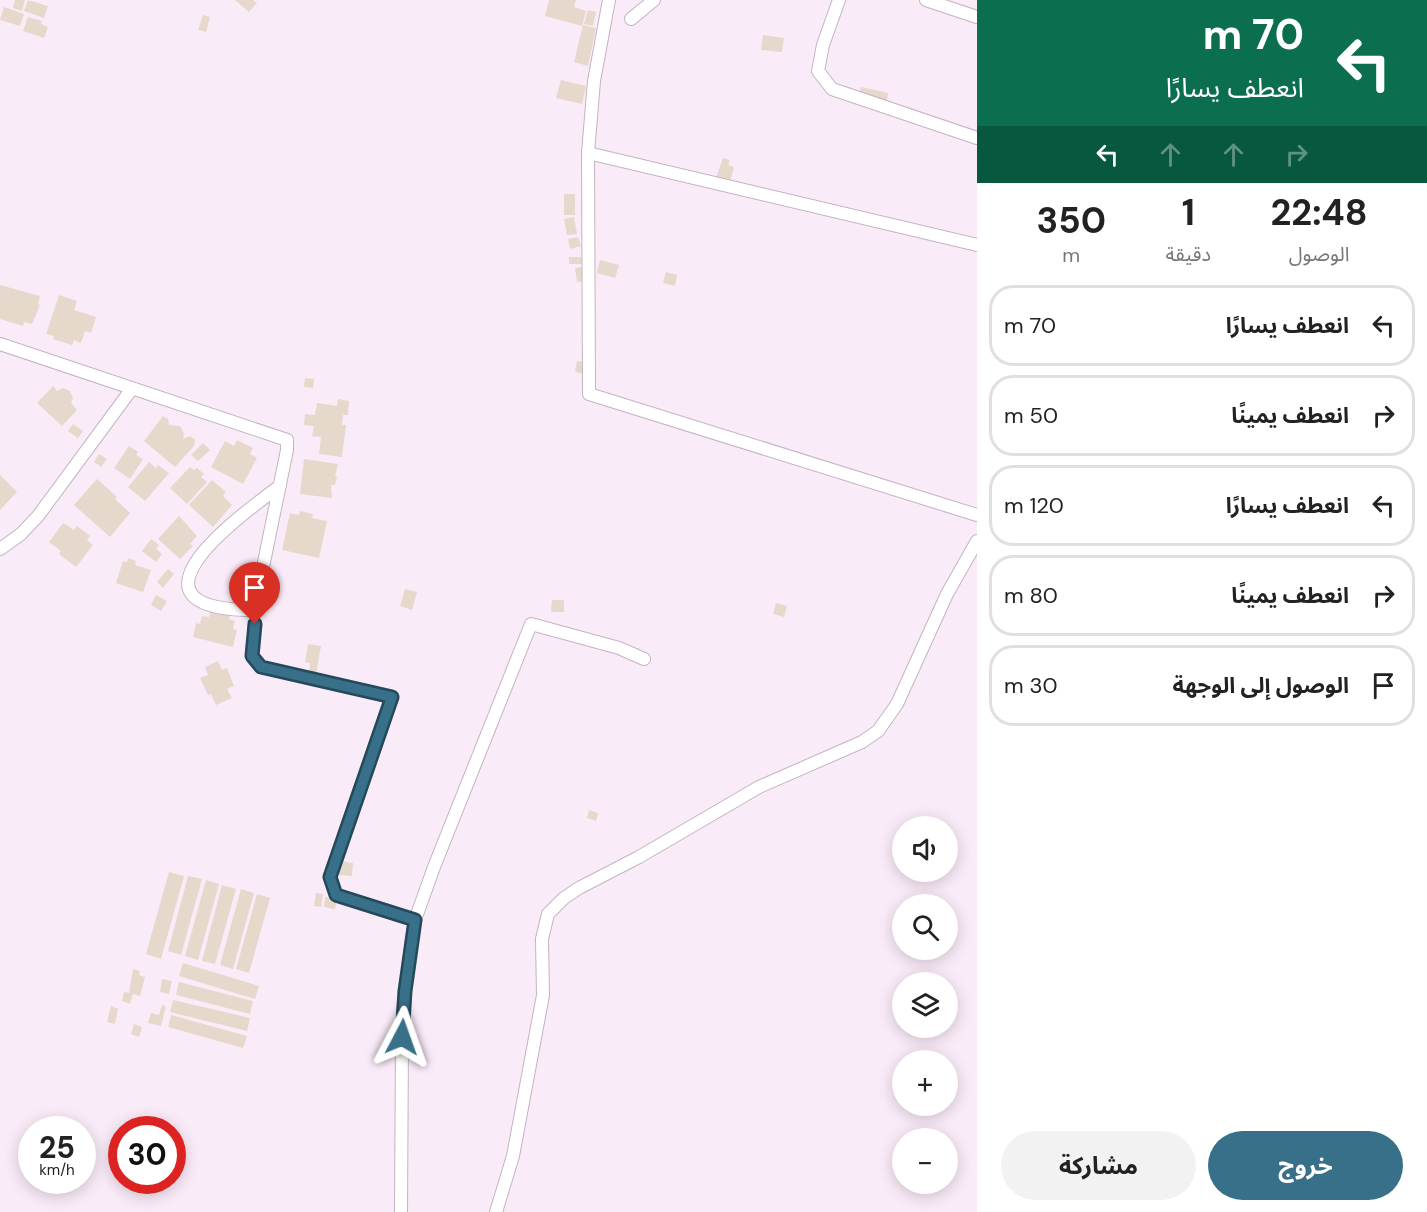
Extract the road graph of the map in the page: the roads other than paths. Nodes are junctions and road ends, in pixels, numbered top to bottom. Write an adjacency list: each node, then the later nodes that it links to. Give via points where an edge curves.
1 (609, 0): 8 (street, via 594,81)
2 (654, 0): 6 (street)
3 (839, 0): 7 (street, via 818,71 832,89)
4 (926, 0): 5 (street)
5 (977, 17)
6 (631, 19)
7 (977, 138)
8 (588, 153): 9 (street); 13 (street, via 589,394)
9 (977, 245)
10 (0, 344): 11 (street)
11 (131, 390): 12 (street, via 285,439 288,447); 15 (street, via 38,516)
12 (280, 486): 12 (street, via 237,517 199,557 187,579 187,587 195,598 238,609 252,607 258,596)
13 (977, 515)
14 (977, 541): 20 (street, via 947,594 897,704 878,731 862,742 759,788 579,888 548,914 542,939 543,995 513,1156)
15 (0, 549)
16 (255, 624): 18 (street, via 252,656 261,667 392,697 330,877 336,895)
17 (644, 659): 18 (street, via 619,648 531,624)
18 (415, 920): 19 (street, via 402,1037)
19 (401, 1212)
20 (496, 1212)

